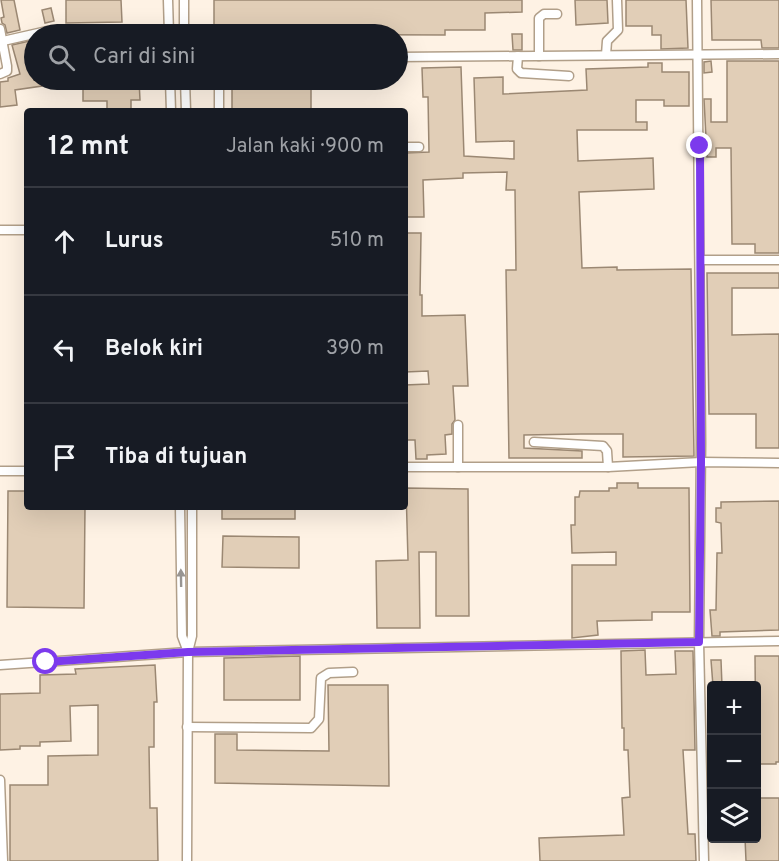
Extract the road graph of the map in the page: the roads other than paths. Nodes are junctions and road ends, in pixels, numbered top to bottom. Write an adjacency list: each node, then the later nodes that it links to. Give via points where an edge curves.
1 (168, 0): 6 (street)
2 (184, 0): 7 (street)
3 (616, 0): 13 (street, via 618,30 607,41)
4 (697, 0): 11 (street)
5 (557, 14): 15 (street, via 539,18)
6 (169, 24)
7 (184, 24)
8 (0, 29): 10 (street)
9 (24, 36): 10 (street)
10 (3, 41): 17 (street, via 8,66)
11 (698, 54): 12 (street); 13 (street); 29 (street)
12 (779, 54)
13 (606, 55): 15 (street)
14 (518, 56): 15 (street); 16 (street); 18 (street, via 517,69 521,73)
15 (539, 56)
16 (408, 57)
17 (0, 74)
18 (569, 76)
19 (170, 90): 22 (street)
20 (185, 90): 23 (street)
21 (219, 90): 24 (street)
22 (171, 108)
23 (186, 108)
24 (219, 108)
25 (408, 147): 26 (street)
26 (419, 147)
27 (0, 230): 28 (street)
28 (24, 230)
29 (700, 260): 30 (street); 33 (street)
30 (779, 260)
31 (458, 425): 37 (street)
32 (534, 442): 35 (street, via 603,446)
33 (701, 462): 34 (street); 35 (street); 43 (street)
34 (779, 463)
35 (608, 466): 37 (street)
36 (408, 467): 37 (street)
37 (458, 467)
38 (0, 471): 39 (street)
39 (24, 471)
40 (180, 510): 44 (street, one-way to 40, via 182,636)
41 (192, 510): 44 (street, via 192,636)
42 (779, 641): 43 (street)
43 (699, 642): 44 (street); 51 (street)
44 (188, 652): 45 (street); 47 (street)
45 (0, 665)
46 (353, 672): 47 (street, via 329,673 321,678 319,719 311,728)
47 (187, 728): 50 (street)
48 (0, 780): 49 (street)
49 (3, 861)
50 (187, 861)
51 (704, 861)

